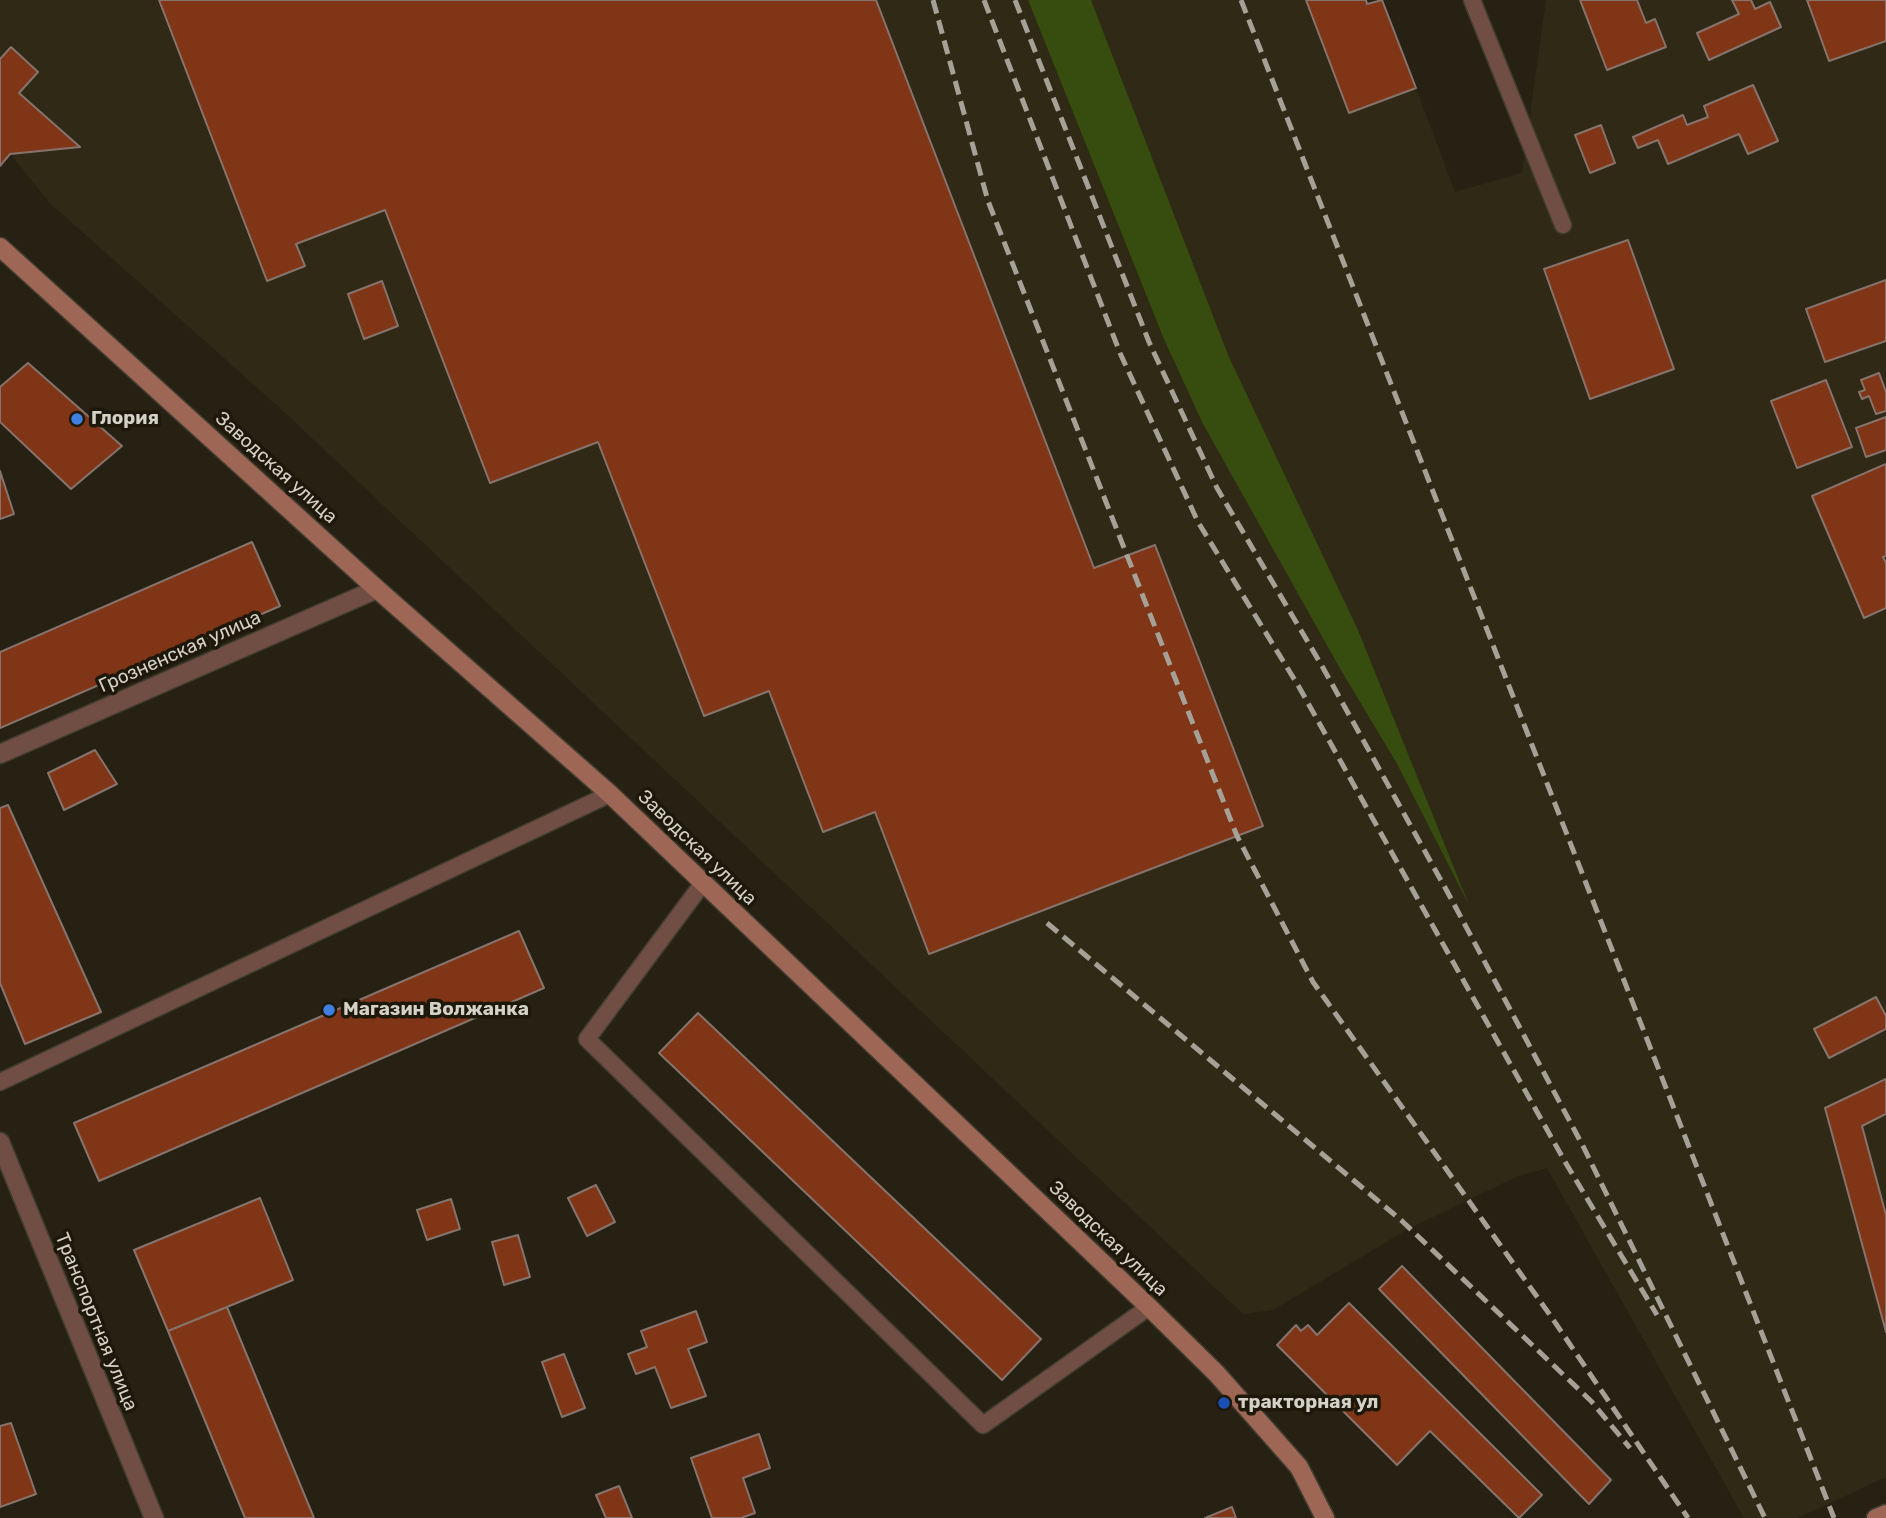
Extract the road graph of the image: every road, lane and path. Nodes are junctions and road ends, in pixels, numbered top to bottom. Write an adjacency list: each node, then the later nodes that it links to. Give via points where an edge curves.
1 (1472, 0): 2 (lane)
2 (1563, 225)
3 (0, 247): 4 (street, Заводская улица)
4 (377, 589): 5 (street, Грозненская улица); 6 (street, Заводская улица)
5 (0, 754)
6 (610, 794): 7 (street, Заводская улица); 8 (lane)
7 (703, 883): 10 (street, Заводская улица); 10 (lane, via 587,1039 983,1425)
8 (0, 1082)
9 (0, 1142): 12 (street, Транспортная улица)
10 (1149, 1307): 13 (street, Заводская улица, via 1217,1374 1299,1467)
11 (1886, 1514): 14 (street)
12 (154, 1518)
13 (1325, 1518)
14 (1876, 1518)

